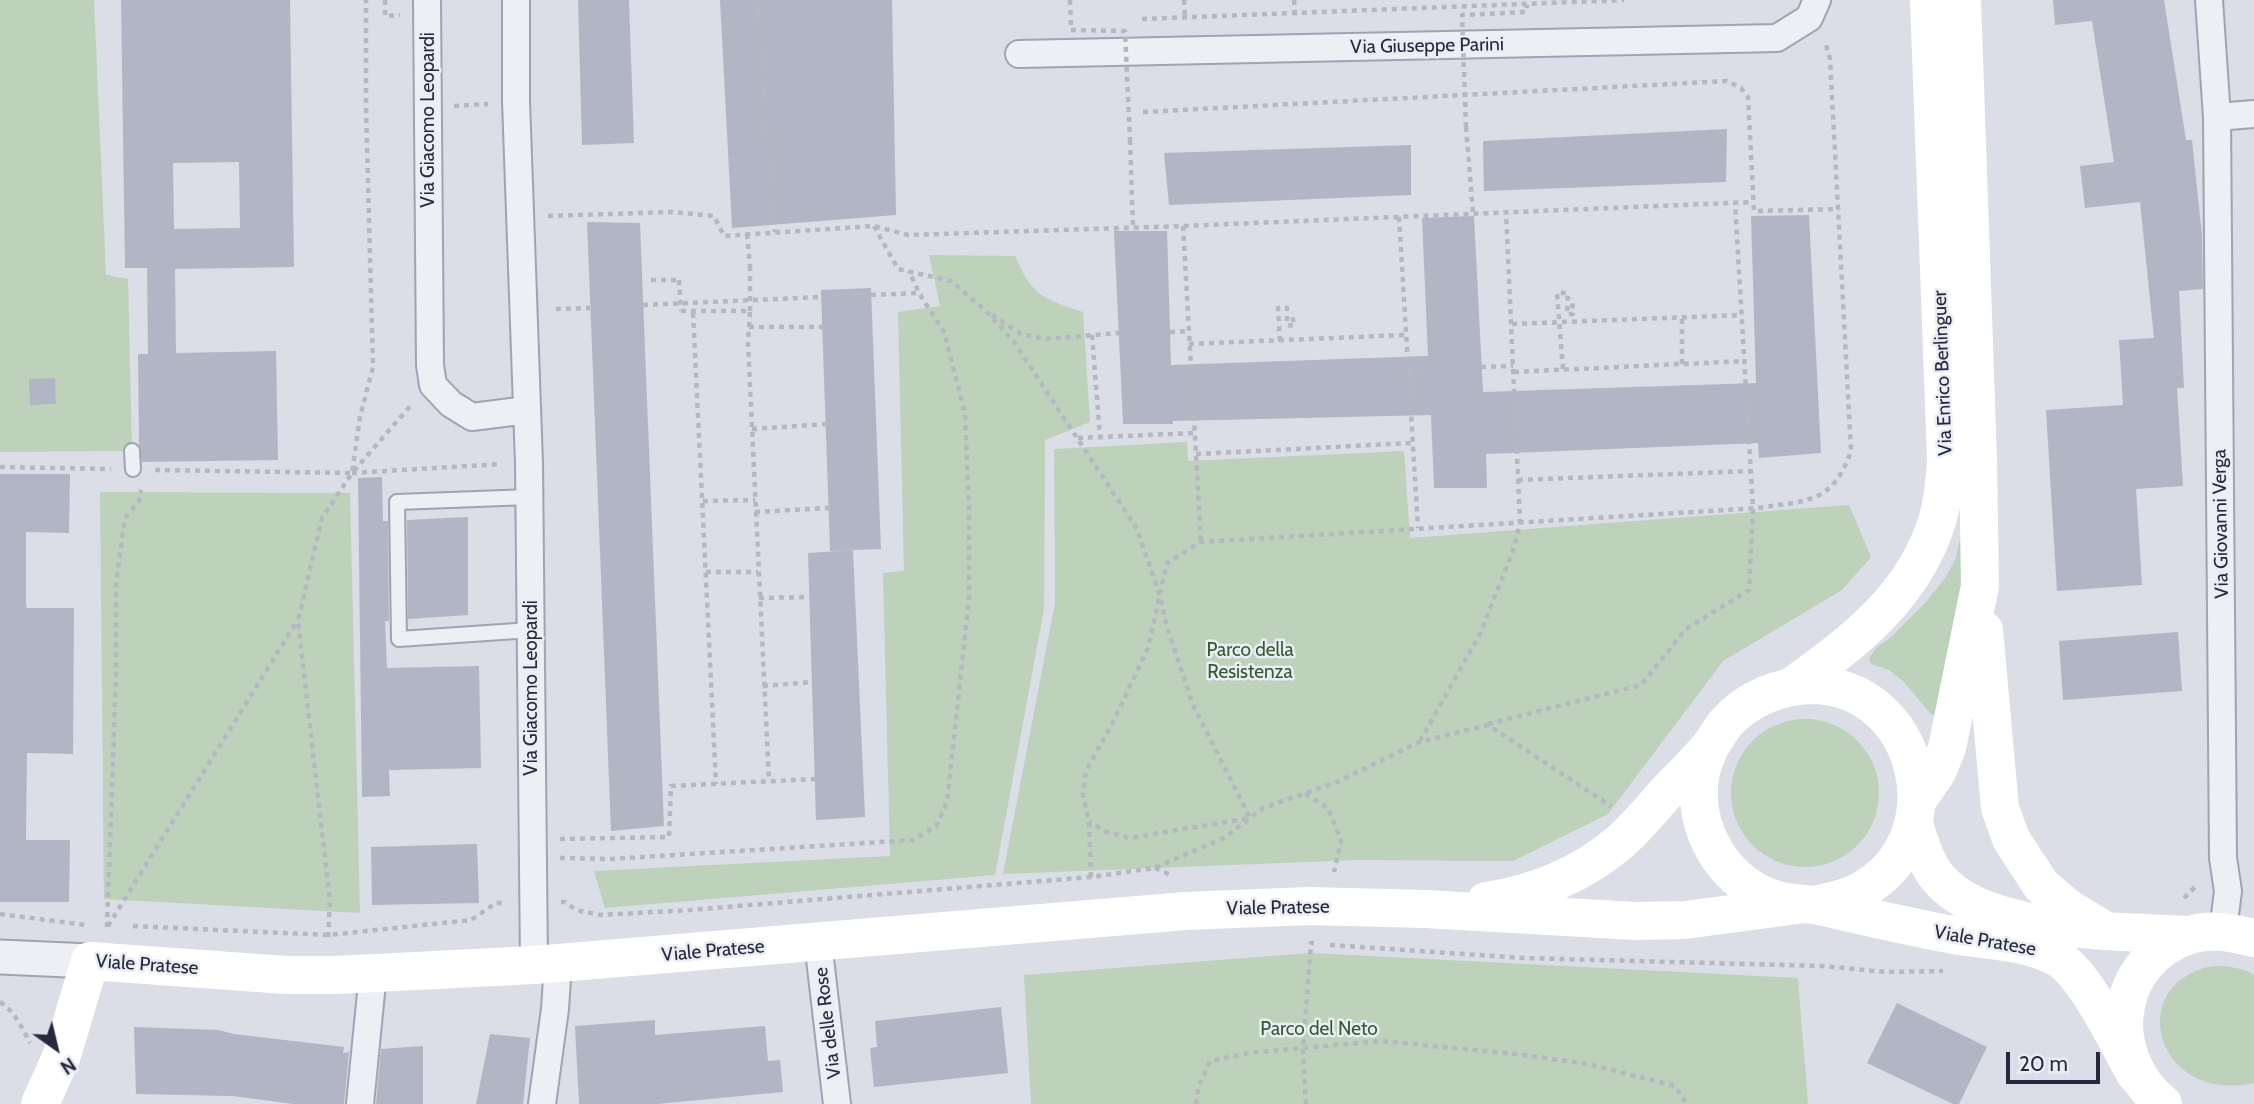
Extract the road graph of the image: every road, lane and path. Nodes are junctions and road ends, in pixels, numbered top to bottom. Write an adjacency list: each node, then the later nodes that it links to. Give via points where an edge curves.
1 (366, 0): 87 (path, via 373,367)
2 (427, 0): 24 (street, Via Giacomo Leopardi)
3 (516, 0): 23 (street, Via Giacomo Leopardi)
4 (757, 0): 38 (path)
5 (1070, 0): 21 (path)
6 (1184, 0): 18 (path)
7 (1294, 0): 17 (path)
8 (1407, 0): 16 (path)
9 (1624, 0): 15 (path)
10 (1929, 0): 108 (main road, Via Enrico Berlinguer, via 1946,459 1939,516 1919,565 1894,603)
11 (1962, 0): 100 (main road, Via Enrico Berlinguer)
12 (2209, 0): 27 (street, Via Giovanni Verga)
13 (1516, 3): 15 (path); 16 (path)
14 (1816, 3): 22 (street, Via Giuseppe Parini, via 1809,18 1777,38); 31 (path, via 1830,59)
15 (1527, 5): 33 (path, bridge, via 1526,12 1462,15)
16 (1408, 10): 17 (path)
17 (1295, 14): 18 (path)
18 (1185, 18): 19 (path)
19 (1134, 20)
20 (1084, 21): 21 (path)
21 (1071, 22): 37 (path, bridge, via 1071,30 1125,31)
22 (1019, 54)
23 (516, 101): 24 (path); 30 (street, Via Giacomo Leopardi)
24 (429, 107): 73 (street, Via Giacomo Leopardi)
25 (1143, 112): 28 (path, via 1727,81 1748,97)
26 (2254, 114): 27 (street)
27 (2217, 117): 135 (street, Via Giovanni Verga, via 2224,858 2228,891)
28 (1753, 202): 29 (path); 31 (path, via 1754,211)
29 (1735, 203): 32 (path); 53 (path)
30 (520, 204): 39 (path, via 538,216 672,212 714,216 724,236); 74 (street, Via Giacomo Leopardi)
31 (1839, 209): 93 (path, via 1851,451 1843,474 1828,490 1812,499)
32 (1506, 212): 33 (path); 56 (path)
33 (1473, 214): 34 (path)
34 (1399, 217): 36 (path); 63 (path)
35 (874, 226): 37 (path, via 908,235); 38 (path); 40 (path, via 898,269)
36 (1183, 226): 37 (path); 59 (path)
37 (1133, 228)
38 (775, 232): 39 (path)
39 (747, 234): 49 (path, bridge)
40 (909, 271): 42 (path); 50 (path, via 951,281)
41 (651, 280): 52 (path, bridge, via 679,280 681,311)
42 (919, 293): 43 (path); 121 (path, via 944,332 965,414 969,508 967,612 947,802 936,826 913,840 611,859)
43 (871, 295)
44 (821, 297): 46 (path)
45 (1572, 298): 55 (path, via 1573,314 1567,314 1568,293 1557,293)
46 (643, 305)
47 (590, 308): 48 (path)
48 (556, 309)
49 (751, 311): 52 (path); 57 (path)
50 (986, 311): 62 (path, via 1021,334 1046,339); 79 (path, via 1014,342)
51 (1292, 312): 64 (path, via 1294,326 1287,325 1287,307 1278,308)
52 (693, 313): 91 (path)
53 (1742, 315): 54 (path); 66 (path)
54 (1682, 317): 55 (path); 67 (path)
55 (1558, 322): 56 (path); 70 (path)
56 (1511, 324): 69 (path)
57 (749, 327): 58 (path); 76 (path)
58 (824, 327)
59 (1189, 331): 60 (path); 65 (path)
60 (1170, 332)
61 (1119, 333): 62 (path)
62 (1091, 335): 78 (path)
63 (1404, 335): 64 (path); 72 (path)
64 (1280, 341): 65 (path)
65 (1189, 344): 77 (path)
66 (1744, 361): 67 (path); 86 (path)
67 (1682, 364): 70 (path)
68 (1481, 367): 69 (path)
69 (1513, 369): 70 (path); 88 (path)
70 (1563, 369)
71 (1429, 370): 72 (path)
72 (1407, 371): 80 (path)
73 (433, 385): 74 (street, via 472,417); 87 (path)
74 (527, 411): 83 (street, Via Giacomo Leopardi)
75 (827, 424): 76 (path)
76 (751, 429): 90 (path)
77 (1194, 433): 78 (path); 82 (path)
78 (1100, 437): 79 (path)
79 (1077, 438): 101 (path, via 1137,529)
80 (1412, 443): 82 (path); 96 (path)
81 (132, 451): 85 (lane)
82 (1196, 454): 97 (path)
83 (530, 463): 87 (path); 89 (street, Via Giacomo Leopardi)
84 (0, 467): 85 (path)
85 (139, 470): 87 (path); 136 (path, via 139,501 125,518 116,583)
86 (1750, 471): 88 (path); 93 (path)
87 (352, 473): 104 (path, via 322,518)
88 (1518, 480): 95 (path)
89 (530, 497): 105 (street, Via Giacomo Leopardi); 105 (lane, via 397,502 399,639)
90 (755, 500): 91 (path); 94 (path)
91 (703, 501): 98 (path)
92 (830, 508): 94 (path)
93 (1752, 508): 95 (path); 109 (path, via 1749,590 1686,629 1641,685)
94 (755, 512): 99 (path)
95 (1520, 522): 96 (path); 110 (path, via 1480,634)
96 (1418, 528): 97 (path)
97 (1201, 542): 101 (path, via 1167,563)
98 (706, 572): 99 (path); 114 (path)
99 (758, 572): 103 (path)
100 (1980, 586): 116 (main road, Via Enrico Berlinguer, via 1947,748); 138 (main road, Via Enrico Berlinguer, via 2000,808 2011,839 2041,885)
101 (1160, 596): 118 (path, via 1193,705); 119 (path, via 1148,649 1086,771 1083,795)
102 (810, 597): 103 (path)
103 (759, 598): 107 (path)
104 (298, 621): 136 (path); 139 (path, via 330,902)
105 (531, 630): 121 (street, Via Giacomo Leopardi)
106 (812, 682): 107 (path)
107 (763, 686): 113 (path)
108 (1791, 687): 111 (main road, Viale Pratese, via 1744,706 1725,723); 116 (main road, Viale Pratese, via 1835,689 1882,714 1912,758)
109 (1488, 724): 110 (path); 117 (path)
110 (1419, 742): 115 (path)
111 (1711, 745): 131 (main road, Viale Pratese, via 1701,770 1699,798 1713,851 1752,889 1777,900); 132 (main road, Viale Pratese, via 1598,860 1520,894)
112 (815, 779): 113 (path)
113 (769, 781): 114 (path)
114 (716, 784): 120 (path, via 671,786 669,837)
115 (1304, 794): 118 (path); 124 (path, via 1328,808 1341,841)
116 (1916, 812): 131 (main road, Viale Pratese, via 1906,844 1879,878 1852,895); 138 (main road, Viale Pratese, via 1927,860 1937,877 1966,902 2016,919)
117 (1622, 813)
118 (1250, 818): 119 (path, via 1130,838); 122 (path, via 1224,838)
119 (1089, 822): 127 (path)
120 (556, 839)
121 (533, 858): 143 (street, Via Giacomo Leopardi)
122 (1154, 867): 126 (path); 127 (path)
123 (1321, 872): 124 (path)
124 (1334, 872): 125 (path)
125 (1347, 873)
126 (1173, 876)
127 (1091, 877): 129 (path, via 600,915 576,910)
128 (2198, 884): 135 (path, via 2188,895)
129 (565, 902)
130 (496, 904): 139 (path, via 471,920)
131 (1810, 905): 132 (main road, Viale Pratese, via 1636,921); 149 (main road, Viale Pratese, via 1886,923 2029,945 2059,959 2082,982)
132 (1425, 909): 140 (main road, Viale Pratese, via 1309,906 1186,911)
133 (0, 914): 136 (path)
134 (130, 926): 139 (path)
135 (2211, 926): 138 (main road, Viale Pratese); 149 (main road, via 2164,948 2143,967 2123,1020 2125,1048)
136 (107, 927): 137 (path)
137 (119, 927)
138 (2104, 930)
139 (328, 935): 145 (path)
140 (818, 942): 143 (main road, Viale Pratese); 153 (street, Via delle Rose)
141 (0, 957): 142 (street, Viale Pratese)
142 (90, 961): 145 (main road, Viale Pratese, via 286,975); 150 (main road, via 62,1055)
143 (546, 964): 145 (main road, Viale Pratese); 152 (street, Via Giacomo Leopardi, via 555,1009)
144 (1955, 971): 148 (path, via 1523,958 1311,943)
145 (355, 974): 151 (street, via 366,1055)
146 (0, 1002): 147 (path, via 15,1015)
147 (32, 1046)
148 (1303, 1049): 154 (path, via 1210,1061); 155 (path); 156 (path, via 1381,1041 1588,1064 1675,1086)
149 (2136, 1075): 157 (main road)
150 (40, 1104)
151 (360, 1104)
152 (542, 1104)
153 (837, 1104)
154 (1196, 1104)
155 (1306, 1104)
156 (1687, 1104)
157 (2163, 1104)

